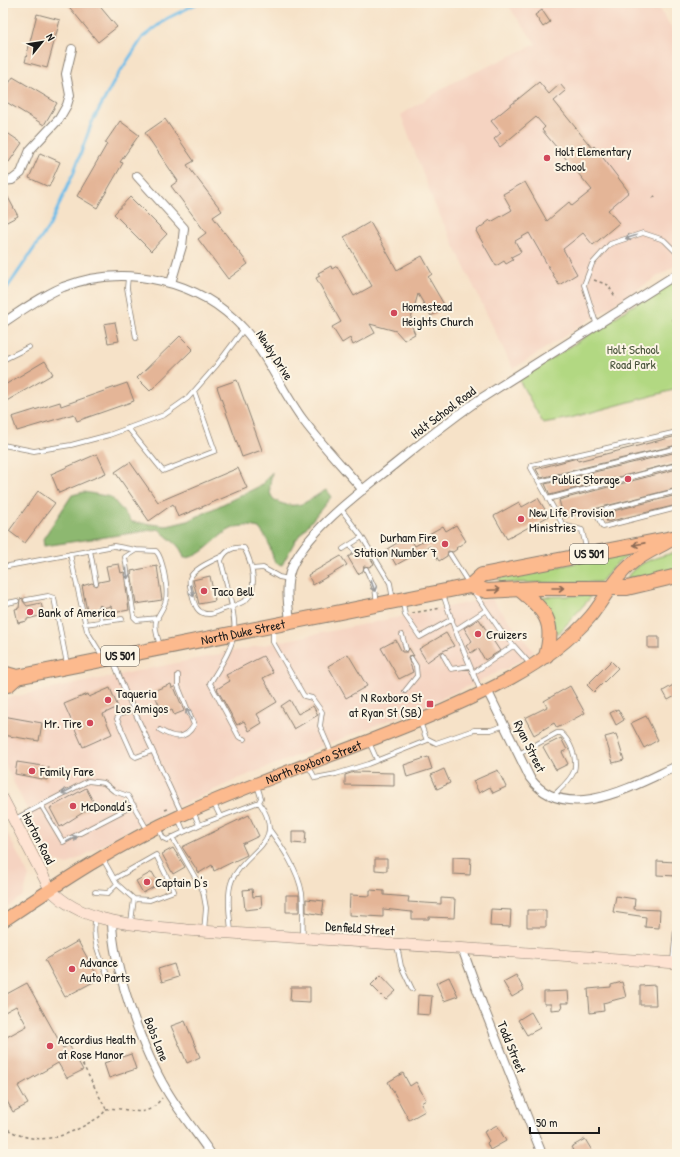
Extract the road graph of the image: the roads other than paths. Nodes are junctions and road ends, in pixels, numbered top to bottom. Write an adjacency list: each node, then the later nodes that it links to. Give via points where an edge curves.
1 (72, 49): 3 (street, via 66,74 70,95 67,105 59,119 30,150 21,173 12,180)
2 (137, 176): 7 (street, via 184,228 182,246)
3 (3, 181)
4 (677, 252): 9 (lane, one-way to 9, via 664,240 643,233 610,244 592,264 584,285)
5 (128, 277): 7 (street, Newby Drive); 8 (street, Newby Drive, via 82,281 64,287 41,298); 11 (lane, via 127,288)
6 (676, 277): 9 (street, Holt School Road)
7 (171, 283): 10 (street, Newby Drive, via 200,295 222,309)
8 (3, 323)
9 (597, 326): 21 (street, Holt School Road, via 454,417)
10 (244, 329): 14 (lane); 21 (street, Newby Drive, via 261,350 303,421)
11 (136, 338)
12 (29, 347): 13 (lane)
13 (3, 360)
14 (194, 391): 15 (lane, via 164,415); 15 (lane, via 215,451 162,471)
15 (128, 428): 17 (lane, via 71,445 34,451)
16 (677, 432): 20 (lane, via 532,465)
17 (3, 445)
18 (677, 448): 20 (lane)
19 (677, 465): 23 (lane)
20 (538, 482): 23 (lane)
21 (363, 490): 25 (street, Holt School Road)
22 (677, 491): 24 (lane, via 595,512 603,527)
23 (548, 500): 35 (lane, via 563,525 582,530)
24 (677, 508)
25 (341, 509): 26 (lane); 41 (street, Holt School Road, via 307,545 293,565)
26 (362, 537): 28 (lane); 47 (lane)
27 (677, 537): 35 (highway, North Duke Street / US 501, one-way to 35); 44 (main road, North Roxboro Street, via 630,564)
28 (350, 545): 29 (lane); 32 (lane)
29 (344, 549)
30 (90, 550): 31 (lane, via 114,546); 33 (lane); 42 (lane)
31 (136, 550): 55 (lane, via 159,553 164,572 166,598); 55 (lane, one-way to 55, via 125,556 134,617 138,620)
32 (356, 553)
33 (70, 554): 37 (lane); 60 (lane)
34 (450, 554): 43 (lane)
35 (588, 554): 43 (highway, North Duke Street / US 501, via 482,575)
36 (222, 556): 38 (lane, via 228,550 244,548); 52 (lane); 52 (lane, one-way to 52, via 194,573 190,578 190,584 195,605 204,614 212,614)
37 (3, 567)
38 (252, 569): 41 (lane, via 263,568 279,577); 52 (lane, via 251,594 246,600)
39 (366, 569): 51 (lane, one-way to 51, via 375,589)
40 (677, 576): 44 (highway, US 501, via 645,585)
41 (289, 579): 58 (street, Holt School Road, via 287,600)
42 (96, 582)
43 (470, 586): 45 (highway, North Duke Street / US 501, one-way to 45, via 487,591); 46 (highway, North Duke Street / US 501); 54 (lane)
44 (611, 588): 45 (highway, North Duke Street / US 501, one-way to 44); 69 (main road, North Roxboro Street, via 582,625)
45 (519, 589): 69 (highway, via 537,604 547,618 551,634)
46 (442, 590): 47 (highway, North Duke Street / US 501); 57 (lane)
47 (398, 599): 51 (highway, North Duke Street / US 501); 57 (lane, via 420,637)
48 (26, 600): 74 (lane, via 48,596 54,598)
49 (17, 602): 50 (lane)
50 (3, 604)
51 (377, 604): 58 (highway, North Duke Street / US 501)
52 (232, 606): 63 (lane)
53 (100, 608): 59 (lane)
54 (486, 610): 62 (lane); 65 (lane)
55 (158, 618): 66 (lane, via 156,634)
56 (122, 619): 59 (lane)
57 (452, 619): 62 (lane)
58 (290, 621): 61 (highway, North Duke Street / US 501)
59 (102, 622): 60 (lane)
60 (85, 624): 70 (lane, via 87,631)
61 (273, 624): 63 (highway, North Duke Street / US 501); 89 (lane, via 273,642 304,696 312,698 322,712 320,726)
62 (455, 630): 72 (lane)
63 (235, 633): 66 (highway, North Duke Street / US 501); 84 (lane, via 210,683 239,737)
64 (402, 635): 67 (lane)
65 (513, 646): 73 (lane); 75 (lane)
66 (160, 648): 70 (highway, North Duke Street / US 501)
67 (406, 649)
68 (443, 655): 72 (lane, via 451,669)
69 (546, 656): 73 (main road, North Roxboro Street)
70 (108, 658): 74 (highway, North Duke Street / US 501); 80 (lane)
71 (411, 658): 78 (lane, via 416,666 417,676)
72 (470, 666): 75 (lane)
73 (531, 666): 79 (main road, North Roxboro Street)
74 (67, 667): 76 (highway, North Duke Street / US 501)
75 (473, 673): 79 (lane)
76 (6, 675)
77 (178, 675): 83 (lane, one-way to 77, via 172,737 182,736 194,725 178,686)
78 (405, 691)
79 (484, 691): 81 (main road, North Roxboro Street); 82 (street, Ryan Street)
80 (133, 709): 87 (lane); 87 (lane, via 119,715 117,719 133,755 136,757)
81 (419, 719): 85 (main road, North Roxboro Street); 86 (lane)
82 (506, 725): 86 (lane, via 491,730 474,730 436,742); 88 (street, Ryan Street)
83 (160, 730)
84 (244, 739)
85 (368, 740): 89 (main road, North Roxboro Street); 90 (lane)
86 (428, 740): 90 (lane)
87 (152, 752): 100 (lane)
88 (519, 754): 94 (street, Ryan Street, via 534,784); 94 (lane, via 557,733 564,736 573,751 575,770)
89 (332, 755): 91 (main road, North Roxboro Street)
90 (377, 760): 91 (lane, via 319,778 314,776)
91 (308, 764): 93 (main road, North Roxboro Street)
92 (677, 766): 94 (street, Ryan Street, via 603,797 572,801)
93 (257, 784): 96 (main road, North Roxboro Street); 97 (lane, via 261,798)
94 (552, 797)
95 (3, 799): 102 (street, Horton Road)
96 (213, 802): 100 (main road, North Roxboro Street); 101 (lane)
97 (259, 802): 101 (lane); 105 (lane, via 265,811)
98 (41, 805): 99 (lane, one-way to 98, via 128,796 114,792 108,784 88,781); 99 (lane, one-way to 99, via 63,842); 102 (lane)
99 (134, 805): 104 (lane)
100 (184, 814): 103 (lane); 104 (main road, North Roxboro Street); 106 (lane)
101 (220, 816): 103 (lane)
102 (13, 820): 112 (street, Horton Road)
103 (199, 825): 106 (lane)
104 (153, 829): 107 (lane, via 167,840); 108 (main road, North Roxboro Street)
105 (270, 829): 120 (lane, via 265,840 232,880); 121 (lane, via 299,882 302,895)
106 (184, 832): 107 (lane)
107 (172, 837): 119 (lane, via 203,891 206,908)
108 (102, 857): 109 (lane); 112 (main road, North Roxboro Street)
109 (114, 879): 110 (lane); 114 (lane, via 156,855 174,891 150,900)
110 (117, 884): 113 (lane, via 108,893); 114 (lane)
111 (677, 884): 124 (lane)
112 (50, 889): 115 (street, Denfield Street, via 70,906 85,914); 116 (main road, North Roxboro Street)
113 (95, 892)
114 (134, 899): 118 (lane)
115 (96, 916): 117 (street, Denfield Street); 125 (lane, via 93,927 95,942)
116 (3, 920)
117 (112, 920): 118 (street, Denfield Street); 127 (street, Bobs Lane, via 116,952 127,995 150,1057 168,1092)
118 (130, 923): 119 (street, Denfield Street)
119 (204, 931): 120 (street, Denfield Street)
120 (230, 933): 121 (street, Denfield Street)
121 (302, 938): 122 (street, Denfield Street)
122 (397, 944): 123 (street, Denfield Street); 126 (lane, via 400,966)
123 (462, 948): 124 (street, Denfield Street); 128 (street, Todd Street)
124 (675, 963)
125 (109, 979)
126 (412, 988)
127 (211, 1154)
128 (542, 1154)

